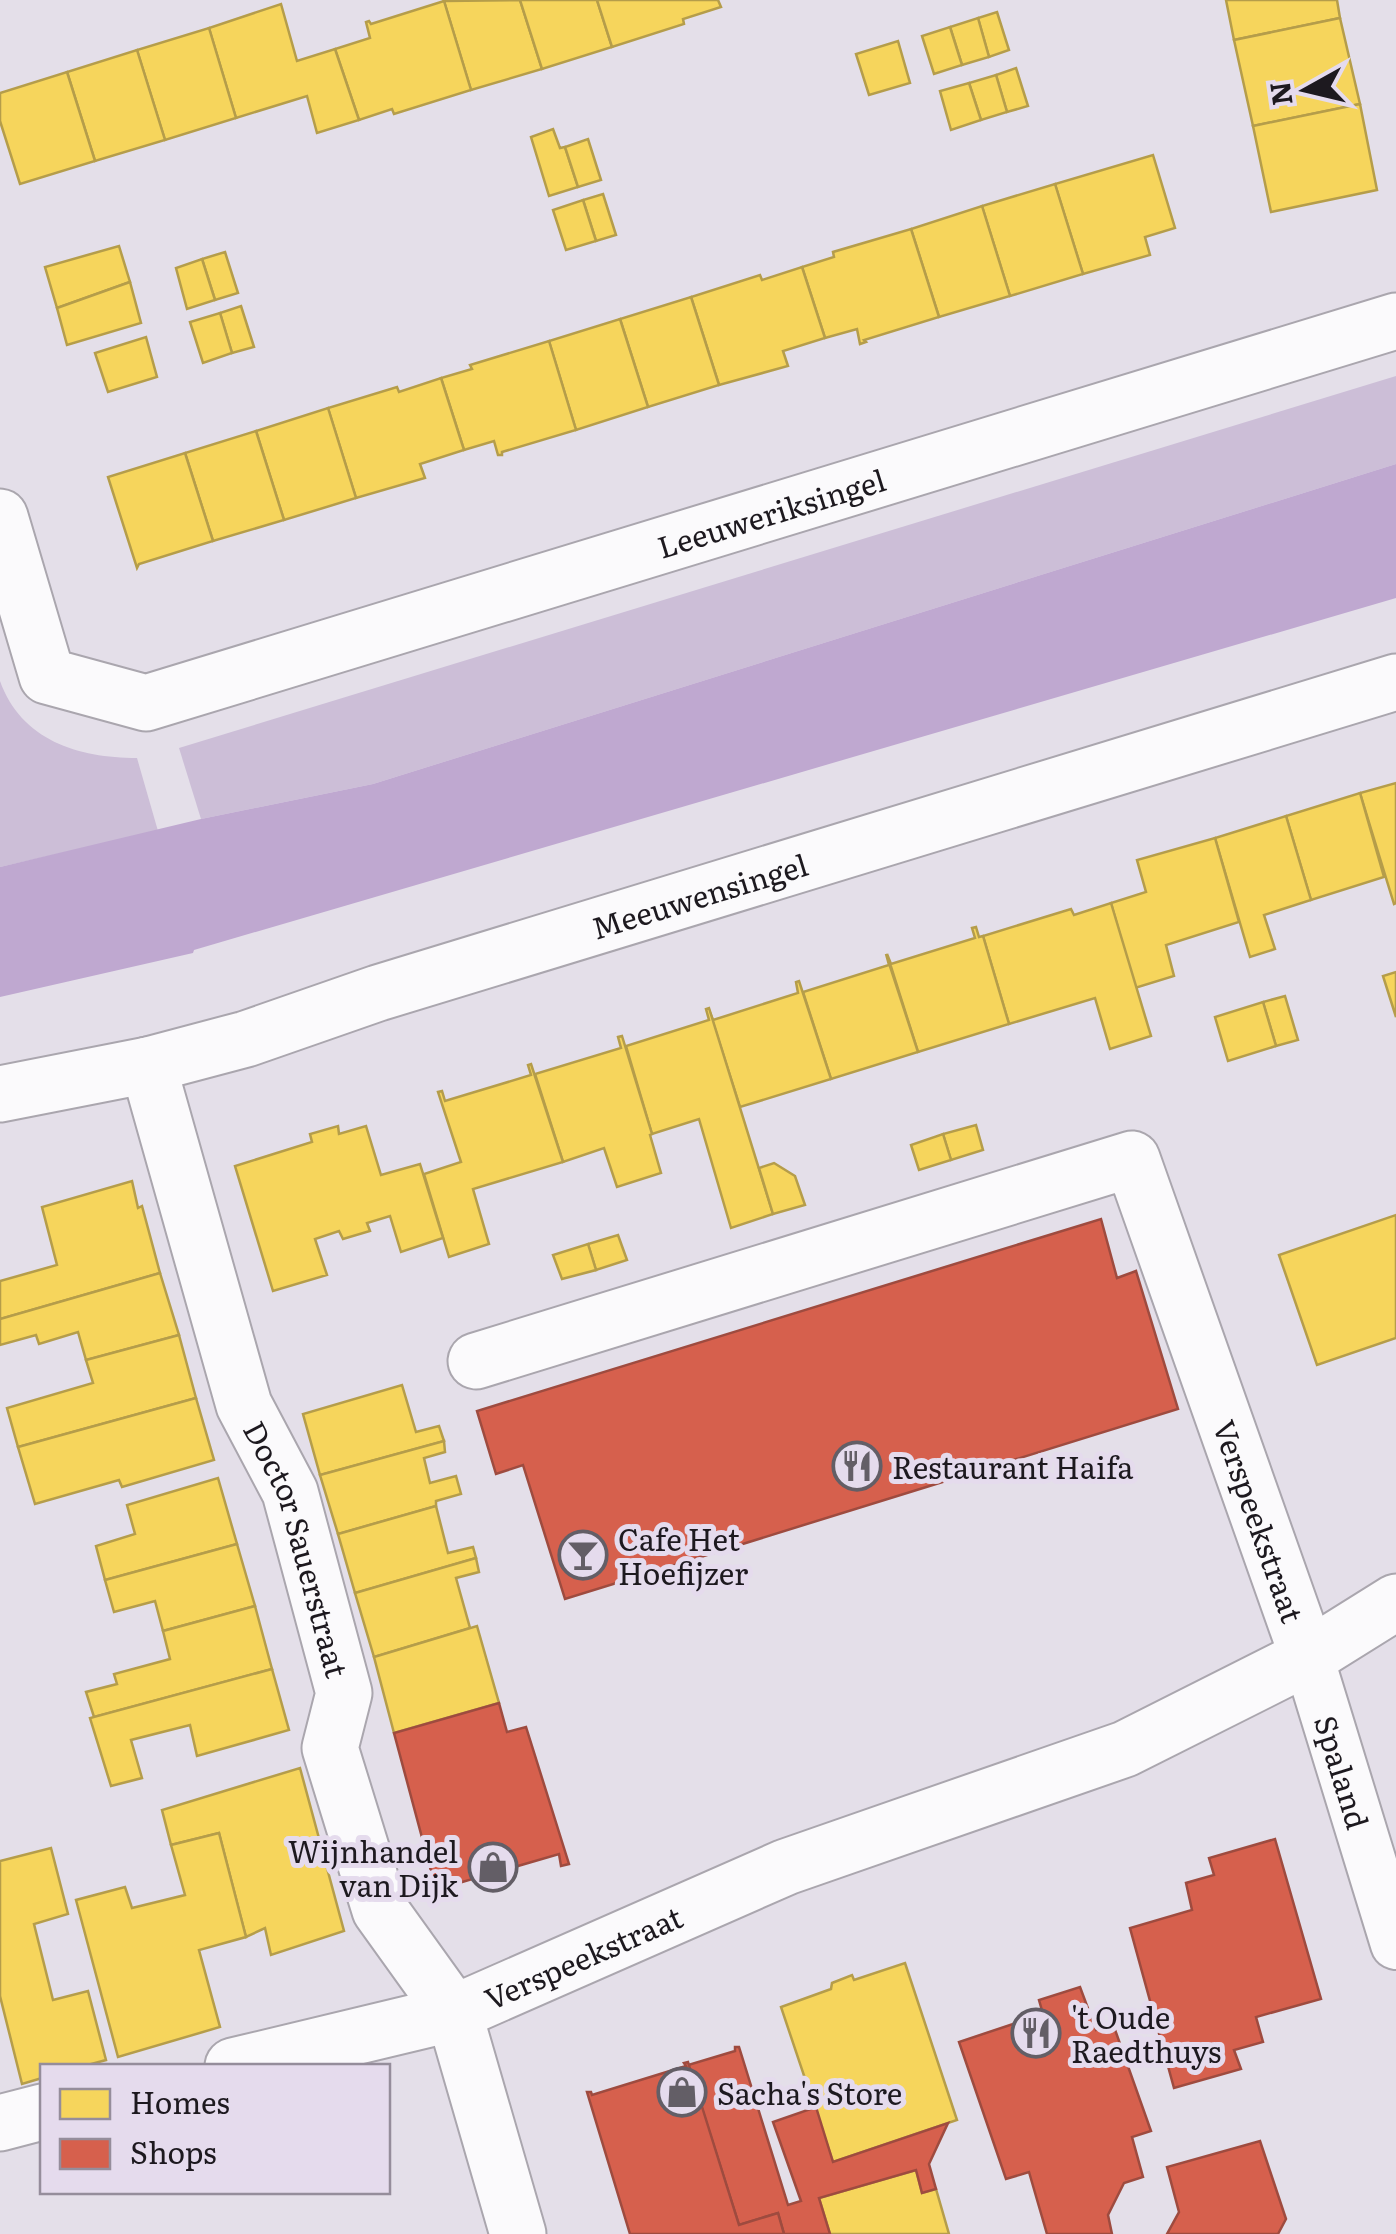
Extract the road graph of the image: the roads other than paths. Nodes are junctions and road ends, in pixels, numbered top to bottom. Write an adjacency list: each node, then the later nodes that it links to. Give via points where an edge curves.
1 (1396, 321): 2 (street, Leeuweriksingel, via 146,703 47,676)
2 (0, 517)
3 (1396, 682): 4 (street, Meeuwensingel)
4 (148, 1064): 5 (street, Meeuwensingel); 10 (street, Doctor Sauerstraat, via 244,1404 290,1492 344,1693 330,1748 380,1910)
5 (0, 1094)
6 (476, 1361): 8 (street, Verspeekstraat, via 1132,1159)
7 (1396, 1602): 8 (street)
8 (1308, 1657): 9 (lane, Spaland); 10 (street, Verspeekstraat, via 1125,1748 786,1867)
9 (1396, 1944)
10 (454, 2013): 11 (street, Verspeekstraat); 14 (street, Doctor Sauerstraat)
11 (241, 2064)
12 (40, 2113): 13 (street)
13 (0, 2123)
14 (518, 2234)

